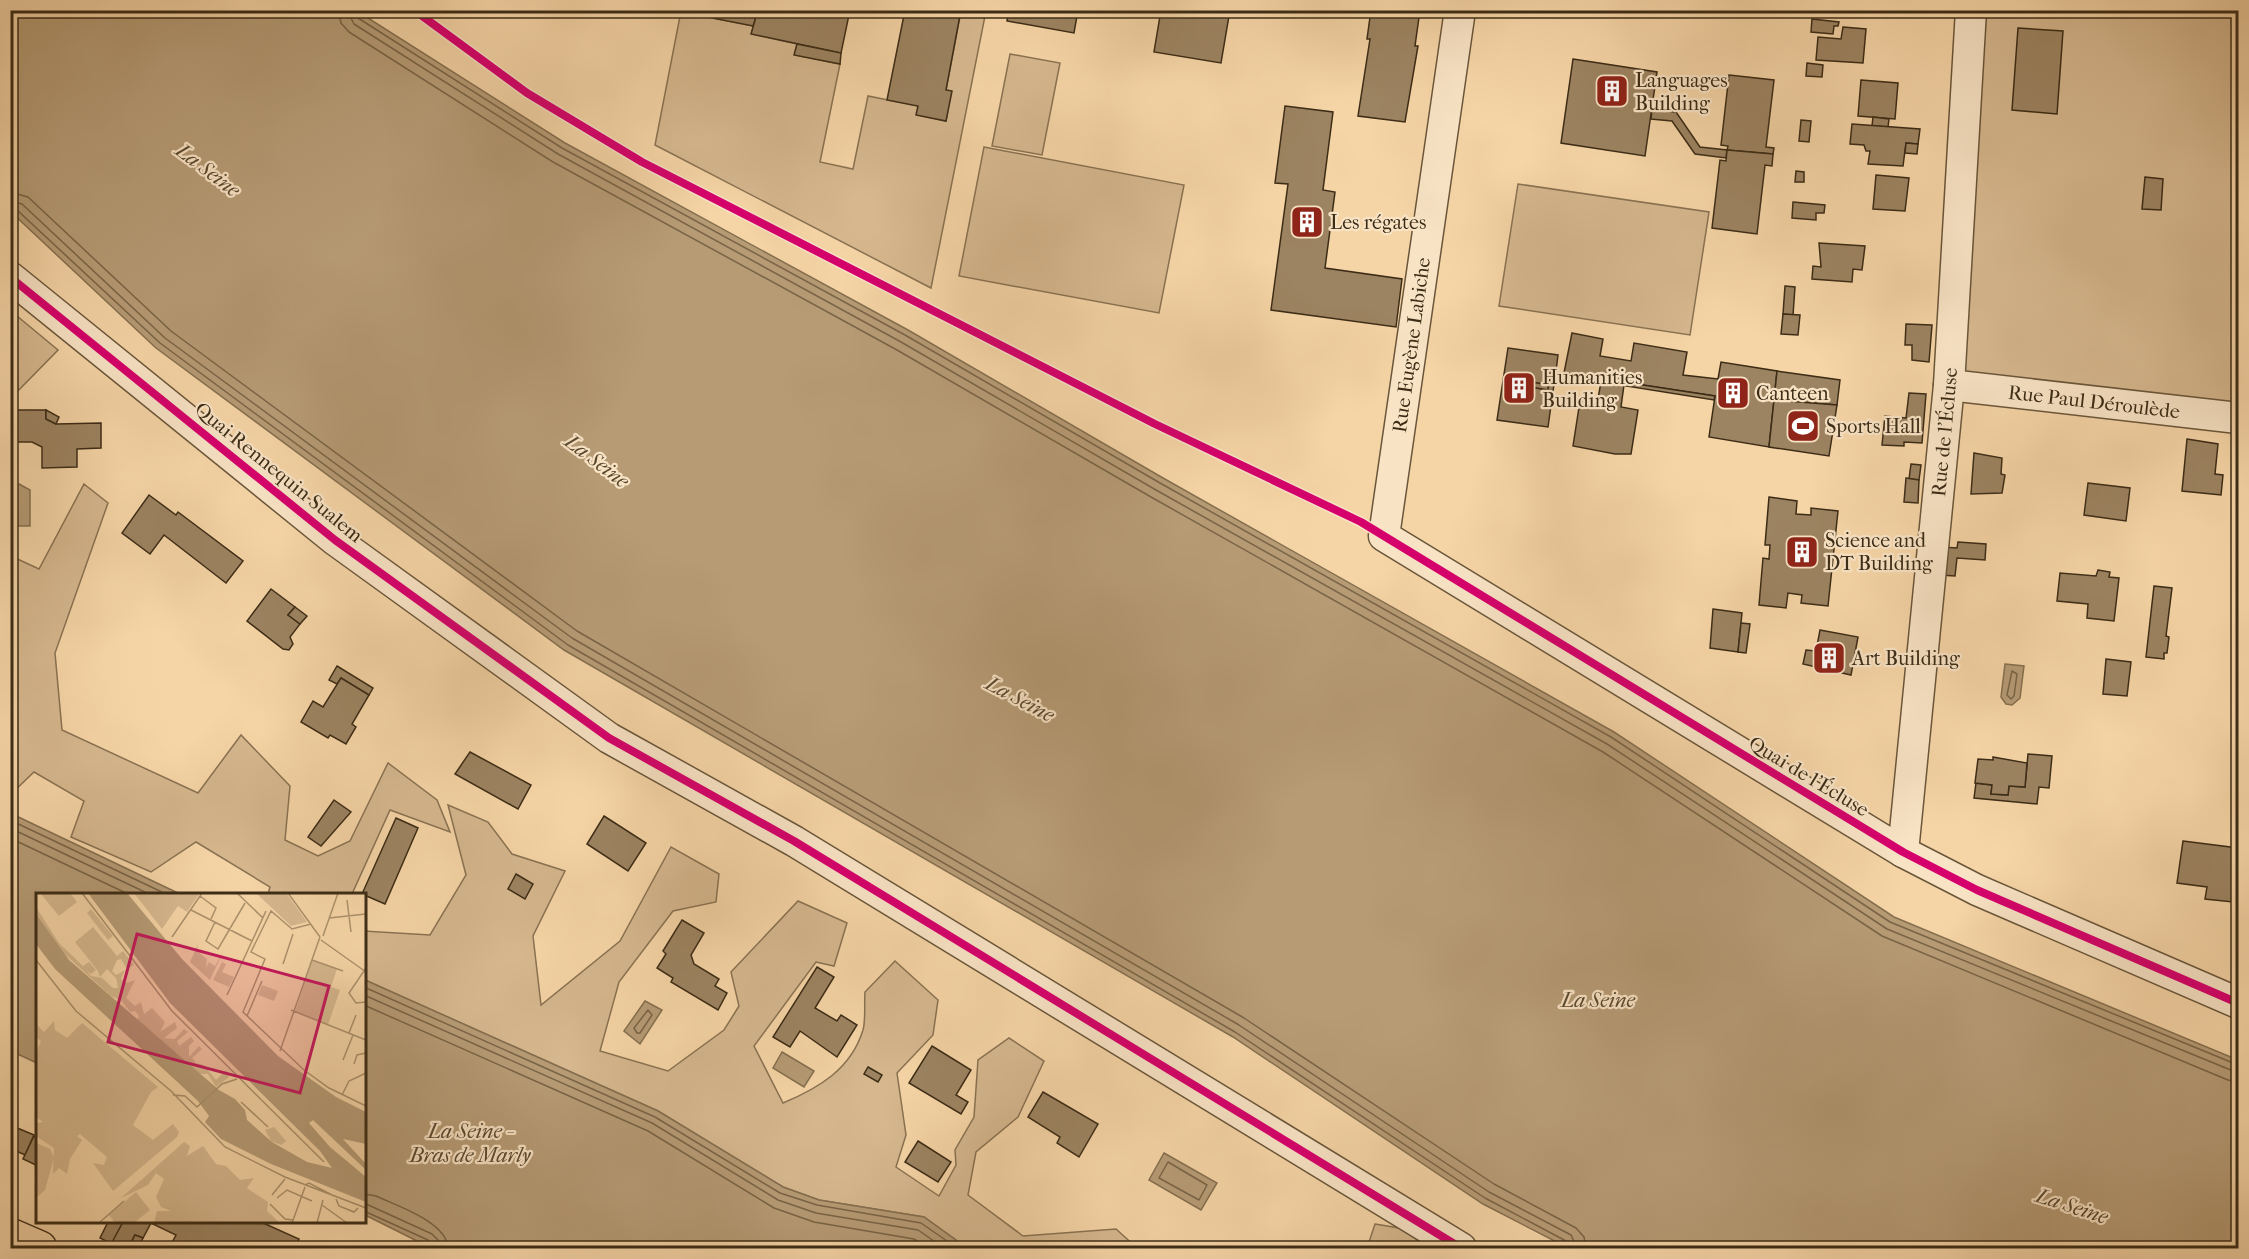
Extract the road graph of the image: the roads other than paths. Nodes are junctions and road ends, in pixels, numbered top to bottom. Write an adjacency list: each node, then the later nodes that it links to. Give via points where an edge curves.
1 (1460, 10): 6 (street, Rue Eugène Labiche)
2 (1971, 10): 4 (street, Rue de l'Écluse)
3 (10, 277): 10 (street, Quai Rennequin Sualem, via 335,540 609,738 794,841)
4 (1949, 385): 5 (street, Rue Paul Déroulède); 7 (street, Rue de l'Écluse)
5 (2238, 418)
6 (1384, 536): 7 (street, Quai de l'Écluse)
7 (1903, 852): 8 (street, Quai de l'Écluse, via 1977,890)
8 (2238, 1003)
9 (10, 1235): 11 (main road)
10 (1455, 1246)
11 (40, 1248)

